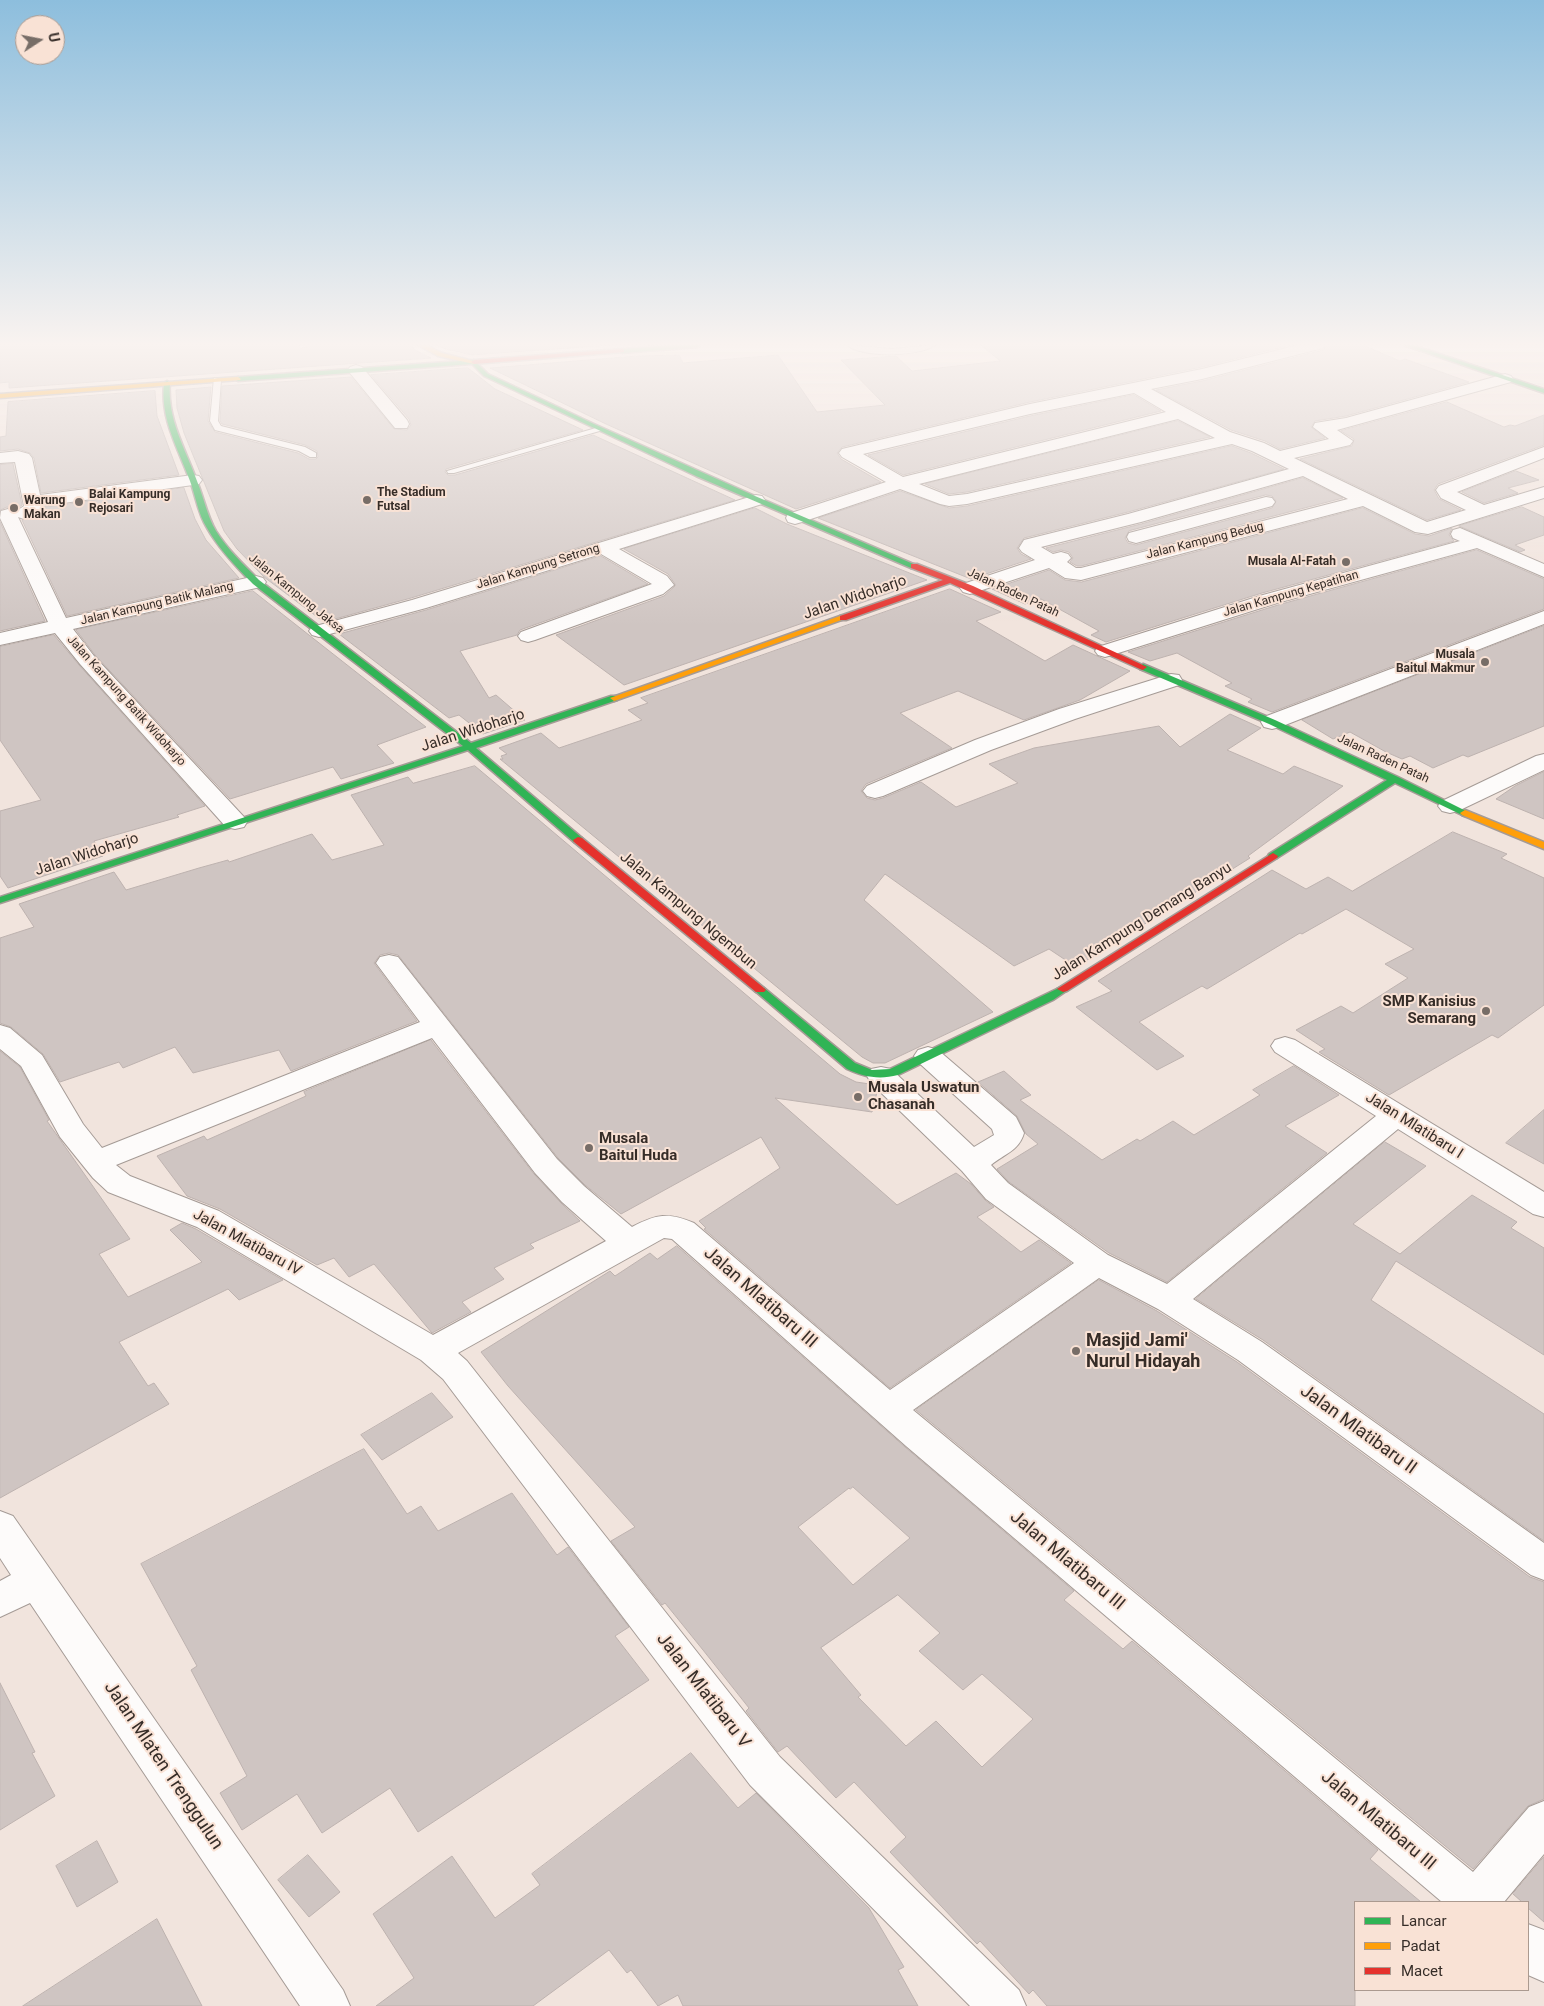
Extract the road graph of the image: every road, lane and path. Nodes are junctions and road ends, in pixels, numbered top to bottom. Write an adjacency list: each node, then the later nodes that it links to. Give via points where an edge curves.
1 (176, 439): 18 (main road, Jalan Kampung Jaksa)
2 (255, 439): 12 (lane, via 302,449)
3 (568, 439): 16 (lane)
4 (618, 439): 24 (main road, Jalan Raden Patah)
5 (905, 439): 19 (street, via 848,452)
6 (1076, 439): 19 (street)
7 (1229, 439): 19 (street, via 960,500 946,500)
8 (1234, 439): 13 (street)
9 (1340, 439): 10 (street)
10 (1344, 441): 13 (street)
11 (1544, 452): 17 (street)
12 (314, 455)
13 (1278, 456): 15 (street)
14 (0, 458): 26 (street, via 23,458)
15 (1305, 470): 20 (street); 21 (street, Jalan Kampung Bedug)
16 (451, 471)
17 (1489, 473): 23 (street); 28 (street, via 1445,491)
18 (193, 480): 26 (street); 42 (main road, Jalan Kampung Jaksa, via 207,521 232,558)
19 (901, 482): 30 (street)
20 (1334, 484): 22 (street); 25 (street)
21 (1238, 488): 27 (street); 39 (street, Jalan Kampung Bedug, via 1094,531 1029,546)
22 (1311, 491)
23 (1539, 494): 28 (street)
24 (756, 500): 30 (main road, Jalan Raden Patah); 37 (street, Jalan Kampung Setrong)
25 (1364, 500): 31 (street, Jalan Kampung Bedug); 32 (street, via 1422,528)
26 (32, 502): 29 (street, via 32,511)
27 (1266, 502): 31 (street); 33 (street, Jalan Kampung Bedug)
28 (1483, 512): 32 (street)
29 (4, 516): 45 (street, Jalan Kampung Batik Widoharjo)
30 (795, 518): 41 (main road, Jalan Raden Patah)
31 (1295, 518): 36 (street, Jalan Kampung Bedug)
32 (1438, 525): 35 (street)
33 (1166, 528): 34 (street, Jalan Kampung Bedug); 36 (street)
34 (1121, 541)
35 (1478, 542): 40 (street); 49 (street, Jalan Kampung Kepatihan, via 1270,599)
36 (1191, 545): 39 (street, Jalan Kampung Bedug, via 1077,575)
37 (602, 547): 46 (street, Jalan Kampung Setrong); 47 (street, via 664,585)
38 (1076, 554): 39 (street)
39 (1049, 562): 43 (street)
40 (1544, 571)
41 (951, 580): 43 (main road, Jalan Raden Patah); 52 (main road, Jalan Widoharjo)
42 (256, 582): 45 (street, Jalan Kampung Batik Malang); 46 (main road, Jalan Kampung Jaksa)
43 (970, 588): 49 (main road, Jalan Raden Patah)
44 (1544, 617): 51 (street)
45 (60, 626): 48 (street, Jalan Kampung Batik Malang); 57 (street, Jalan Kampung Batik Widoharjo, via 87,660)
46 (319, 631): 52 (main road, Jalan Kampung Jaksa)
47 (528, 636)
48 (0, 639)
49 (1105, 651): 50 (main road, Jalan Raden Patah)
50 (1171, 680): 51 (main road, Jalan Raden Patah); 55 (street, via 983,745)
51 (1272, 722): 54 (main road, Jalan Raden Patah)
52 (471, 748): 57 (main road, Jalan Widoharjo); 65 (main road, Jalan Kampung Ngembun, via 851,1066 872,1076)
53 (1544, 761): 56 (street)
54 (1394, 779): 56 (main road, Jalan Raden Patah); 64 (main road, Jalan Kampung Demang Banyu, via 1049,998)
55 (875, 791)
56 (1450, 806): 58 (main road, Jalan Raden Patah)
57 (235, 822): 59 (main road, Jalan Widoharjo)
58 (1544, 846)
59 (0, 900)
60 (389, 964): 61 (street)
61 (437, 1026): 67 (street); 70 (street, via 546,1166 573,1194)
62 (0, 1034): 67 (street, Jalan Mlatibaru IV, via 32,1061 71,1130)
63 (1285, 1046): 66 (street, Jalan Mlatibaru I)
64 (928, 1056): 65 (main road, Jalan Kampung Demang Banyu); 68 (street, via 1005,1124 1009,1133 1007,1140)
65 (888, 1074): 68 (street, Jalan Mlatibaru II)
66 (1396, 1114): 69 (street, Jalan Mlatibaru I); 72 (street)
67 (97, 1161): 73 (street, Jalan Mlatibaru IV, via 119,1184 208,1219)
68 (973, 1164): 71 (street, Jalan Mlatibaru II, via 997,1190)
69 (1544, 1206)
70 (643, 1235): 73 (street); 74 (street, Jalan Mlatibaru III, via 671,1226 683,1231)
71 (1097, 1263): 72 (street, Jalan Mlatibaru II); 74 (street)
72 (1170, 1300): 76 (street, Jalan Mlatibaru II, via 1250,1351)
73 (433, 1350): 85 (street, Jalan Mlatibaru V, via 455,1370 765,1771)
74 (889, 1409): 80 (street, Jalan Mlatibaru III)
75 (0, 1527): 77 (street, Jalan Mlaten Trenggulun)
76 (1544, 1564)
77 (36, 1580): 78 (street); 84 (street, Jalan Mlaten Trenggulun)
78 (0, 1600)
79 (1544, 1821): 81 (street)
80 (1475, 1901)
81 (1477, 1901)
82 (1529, 1947): 83 (street)
83 (1544, 1959)
84 (327, 2006)
85 (1003, 2006)

